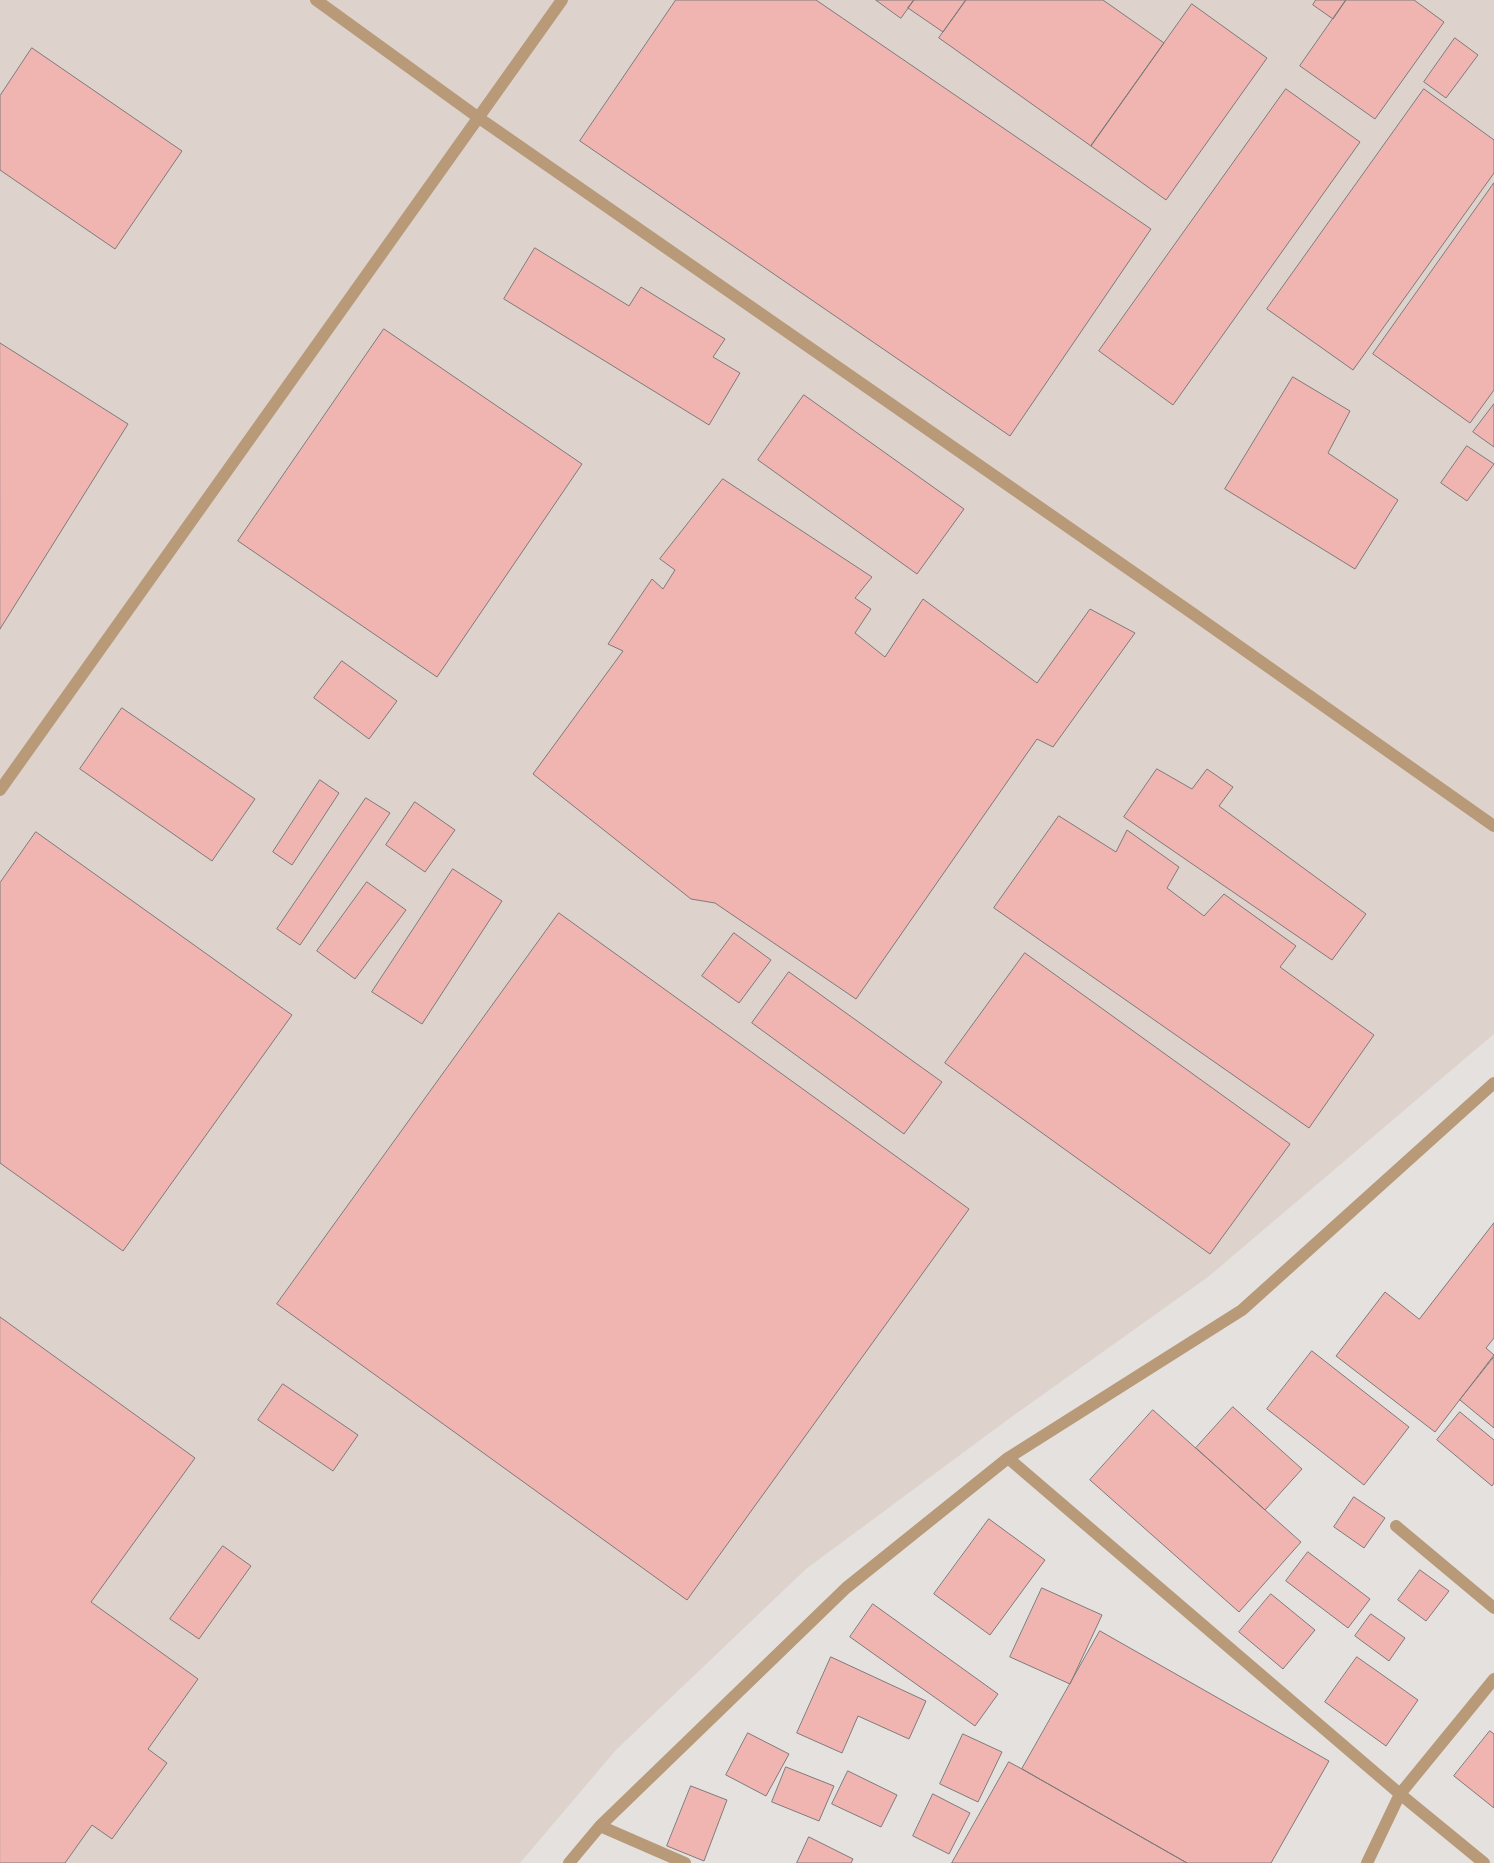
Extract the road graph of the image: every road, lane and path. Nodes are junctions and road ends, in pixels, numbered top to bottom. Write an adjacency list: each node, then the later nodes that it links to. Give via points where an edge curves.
1 (316, 0): 3 (street)
2 (562, 0): 3 (street)
3 (479, 118): 4 (street); 5 (street)
4 (0, 790)
5 (1494, 826)
6 (1494, 1083): 7 (street, via 1242,1310)
7 (1008, 1458): 11 (street); 12 (street, via 846,1588)
8 (1396, 1526): 9 (street)
9 (1494, 1608)
10 (1494, 1679): 11 (street)
11 (1400, 1794): 15 (street); 16 (street)
12 (600, 1826): 13 (street); 14 (street)
13 (569, 1863)
14 (685, 1863)
15 (1367, 1863)
16 (1484, 1863)

